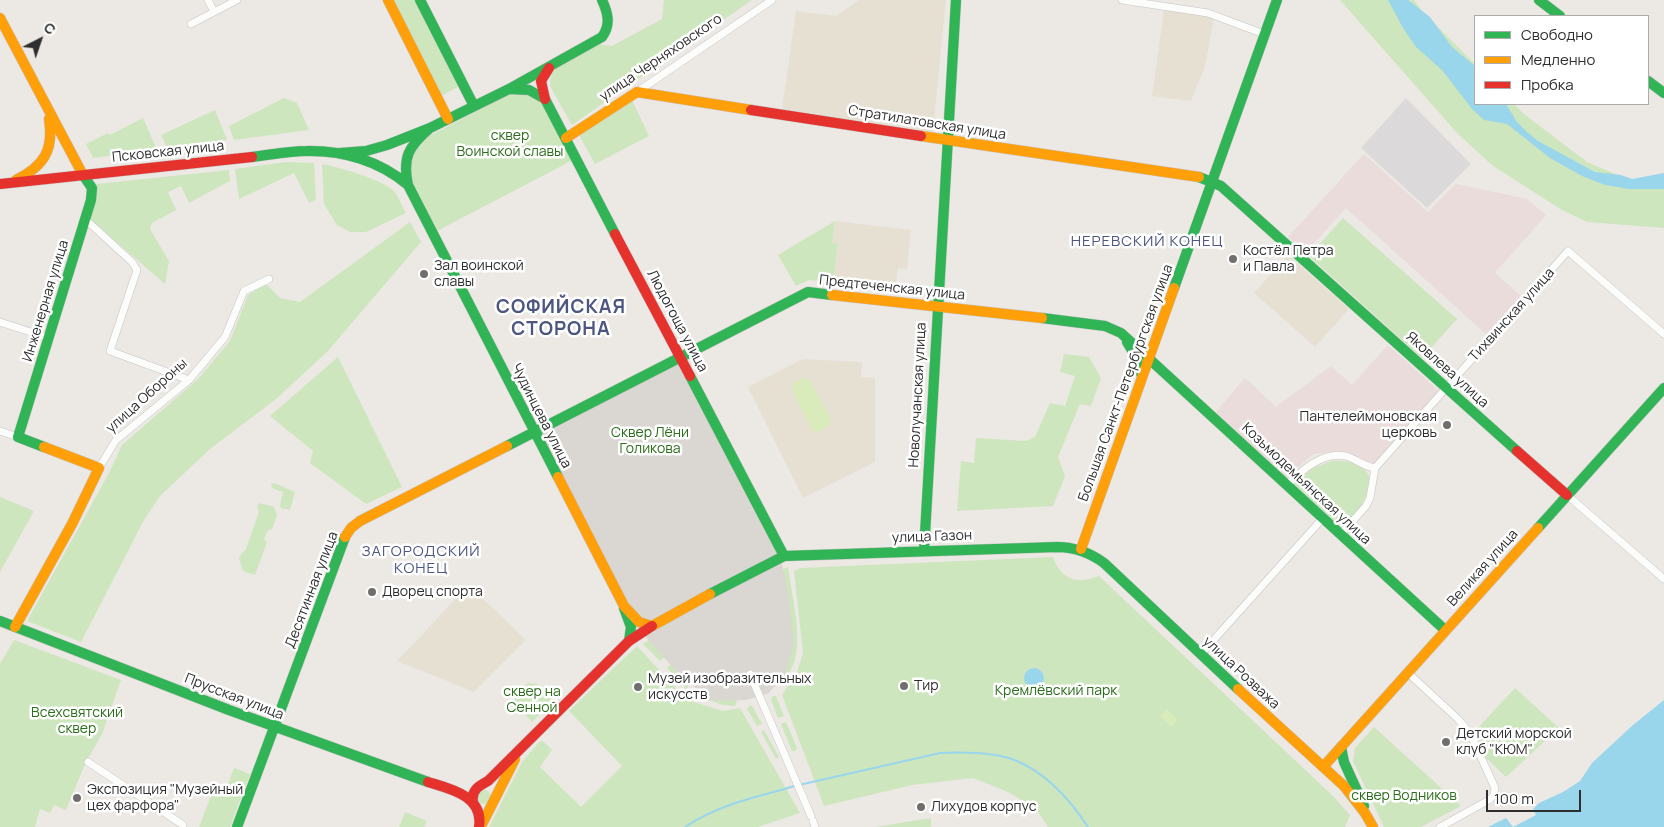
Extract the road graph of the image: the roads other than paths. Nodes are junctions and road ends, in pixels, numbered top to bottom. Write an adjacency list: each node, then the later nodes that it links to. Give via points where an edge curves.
1 (208, 0): 11 (street)
2 (238, 0): 11 (street)
3 (388, 0): 24 (main road)
4 (420, 0): 23 (main road)
5 (602, 0): 16 (main road, via 609,22 607,32)
6 (772, 0): 19 (street, улица Черняховского)
7 (956, 0): 27 (main road, Новолучанская улица)
8 (1122, 0): 15 (street, via 1208,13)
9 (1277, 0): 15 (main road, Большая Санкт-Петербургская улица)
10 (1538, 0): 12 (main road)
11 (214, 12): 14 (street)
12 (1559, 15)
13 (0, 18): 22 (main road)
14 (192, 24)
15 (1264, 34): 30 (main road, Большая Санкт-Петербургская улица)
16 (550, 67): 18 (main road); 21 (main road, Людогоща улица, via 542,82)
17 (1649, 81): 20 (main road)
18 (509, 89): 21 (main road, via 529,90); 23 (main road)
19 (637, 92): 26 (main road, улица Черняховского); 27 (main road, Стратилатовская улица)
20 (1664, 93)
21 (545, 99): 26 (main road, Людогоща улица)
22 (45, 106): 29 (main road, Инженерная улица); 31 (main road, via 51,133 48,151 36,168)
23 (474, 106): 24 (main road)
24 (448, 119): 25 (main road)
25 (430, 128): 28 (main road, via 366,151); 32 (main road, Чудинцева улица, via 408,151 404,168)
26 (566, 138): 40 (main road, Людогоща улица)
27 (946, 140): 30 (main road, Стратилатовская улица, via 1196,176); 35 (main road, Новолучанская улица)
28 (340, 153): 29 (main road, Псковская улица, via 288,152); 32 (main road, Чудинцева улица, via 385,168)
29 (83, 175): 31 (main road, Псковская улица); 33 (main road, Инженерная улица, via 92,191)
30 (1212, 181): 41 (main road, Большая Санкт-Петербургская улица); 44 (main road, Яковлева улица)
31 (4, 183)
32 (408, 185): 47 (main road, Чудинцева улица)
33 (85, 219): 39 (main road, Инженерная улица); 43 (street, via 137,270 110,351)
34 (269, 279): 43 (street, улица Обороны, via 244,291 225,338)
35 (937, 306): 37 (main road, Предтеченская улица, via 1105,326); 40 (main road, Предтеченская улица, via 808,292); 56 (main road, Новолучанская улица)
36 (0, 322): 39 (street)
37 (1121, 332): 41 (main road, Предтеченская улица); 42 (main road, via 1136,357)
38 (1664, 334): 44 (street, Тихвинская улица, via 1568,251)
39 (49, 338): 48 (main road, Инженерная улица)
40 (681, 358): 47 (main road, Предтеченская улица); 57 (main road, Людогоща улица)
41 (1149, 358): 42 (main road, Большая Санкт-Петербургская улица); 51 (main road, Козьмодемьянская улица)
42 (1142, 376): 55 (main road, Большая Санкт-Петербургская улица)
43 (189, 380): 49 (street, улица Обороны, via 116,440)
44 (1447, 388): 50 (street, Тихвинская улица); 52 (main road, Яковлева улица)
45 (1664, 388): 52 (main road, Великая улица)
46 (0, 431): 48 (street)
47 (534, 433): 59 (main road, Чудинцева улица); 68 (main road, Десятинная улица, via 351,528 344,538)
48 (18, 437): 49 (main road)
49 (99, 468): 62 (main road, улица Обороны)
50 (1376, 468): 51 (street, via 1347,457 1328,457 1310,465); 54 (street, via 1370,498)
51 (1287, 485): 53 (main road, Козьмодемьянская улица)
52 (1567, 495): 58 (street, Яковлева улица); 63 (main road, Великая улица)
53 (1323, 518): 54 (main road, Козьмодемьянская улица); 65 (street)
54 (1341, 534): 63 (main road, Козьмодемьянская улица)
55 (1081, 548): 56 (main road, улица Газон); 65 (main road, улица Розважа, via 1104,563)
56 (924, 551): 57 (main road, улица Газон)
57 (784, 556): 61 (main road)
58 (1664, 579)
59 (624, 606): 61 (main road, Чудинцева улица, via 639,622); 64 (main road, Чудинцева улица, via 631,627)
60 (0, 621): 62 (main road, Прусская улица)
61 (652, 626): 64 (main road)
62 (15, 627): 68 (main road, Прусская улица)
63 (1445, 630): 66 (main road, Великая улица)
64 (629, 641): 69 (main road)
65 (1201, 654): 72 (main road, улица Розважа)
66 (1407, 672): 70 (main road, Великая улица); 80 (street, via 1470,733 1495,788 1489,800)
67 (750, 674): 78 (street)
68 (275, 728): 74 (main road, Прусская улица); 81 (main road, Десятинная улица)
69 (523, 747): 73 (main road, via 488,781); 75 (main road)
70 (1341, 747): 72 (main road, Великая улица); 77 (main road, via 1344,762)
71 (88, 762): 79 (street)
72 (1323, 767): 77 (main road, улица Розважа)
73 (476, 788): 74 (main road); 75 (main road, via 491,788); 76 (main road, via 472,794)
74 (461, 793): 76 (main road, Прусская улица)
75 (494, 803): 76 (main road, via 484,809); 82 (main road)
76 (474, 804): 82 (main road, via 480,816)
77 (1368, 816): 83 (main road, улица Розважа)
78 (813, 822)
79 (183, 825)
80 (1444, 825)
81 (237, 827)
82 (480, 827)
83 (1373, 827)

